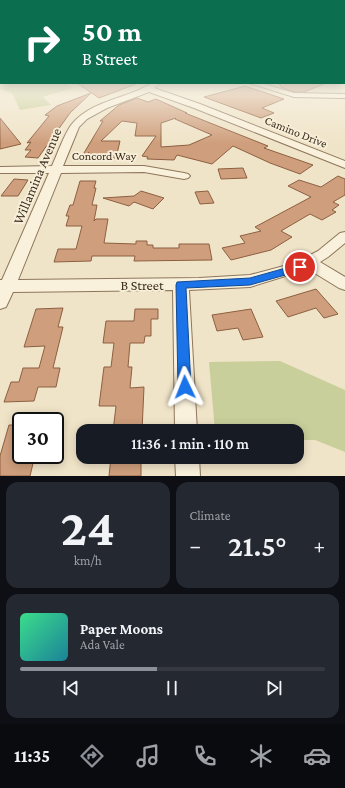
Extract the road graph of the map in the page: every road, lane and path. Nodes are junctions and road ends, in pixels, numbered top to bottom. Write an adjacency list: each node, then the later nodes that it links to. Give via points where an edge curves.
1 (121, 98): 4 (street, Willamina Avenue, via 81,119 75,126)
2 (179, 98): 3 (street, Camino Drive)
3 (345, 165)
4 (57, 169): 5 (street, Concord Way); 6 (street, Concord Way, via 144,169); 11 (street, Willamina Avenue)
5 (0, 170)
6 (184, 176)
7 (345, 236): 8 (street, B Street)
8 (309, 263): 9 (street); 10 (street, B Street, via 284,273 250,281)
9 (345, 284)
10 (181, 285): 11 (street, B Street); 13 (street)
11 (4, 286): 12 (street, Willamina Avenue)
12 (0, 303)
13 (186, 424)
14 (187, 464): 15 (street)
15 (188, 476)

